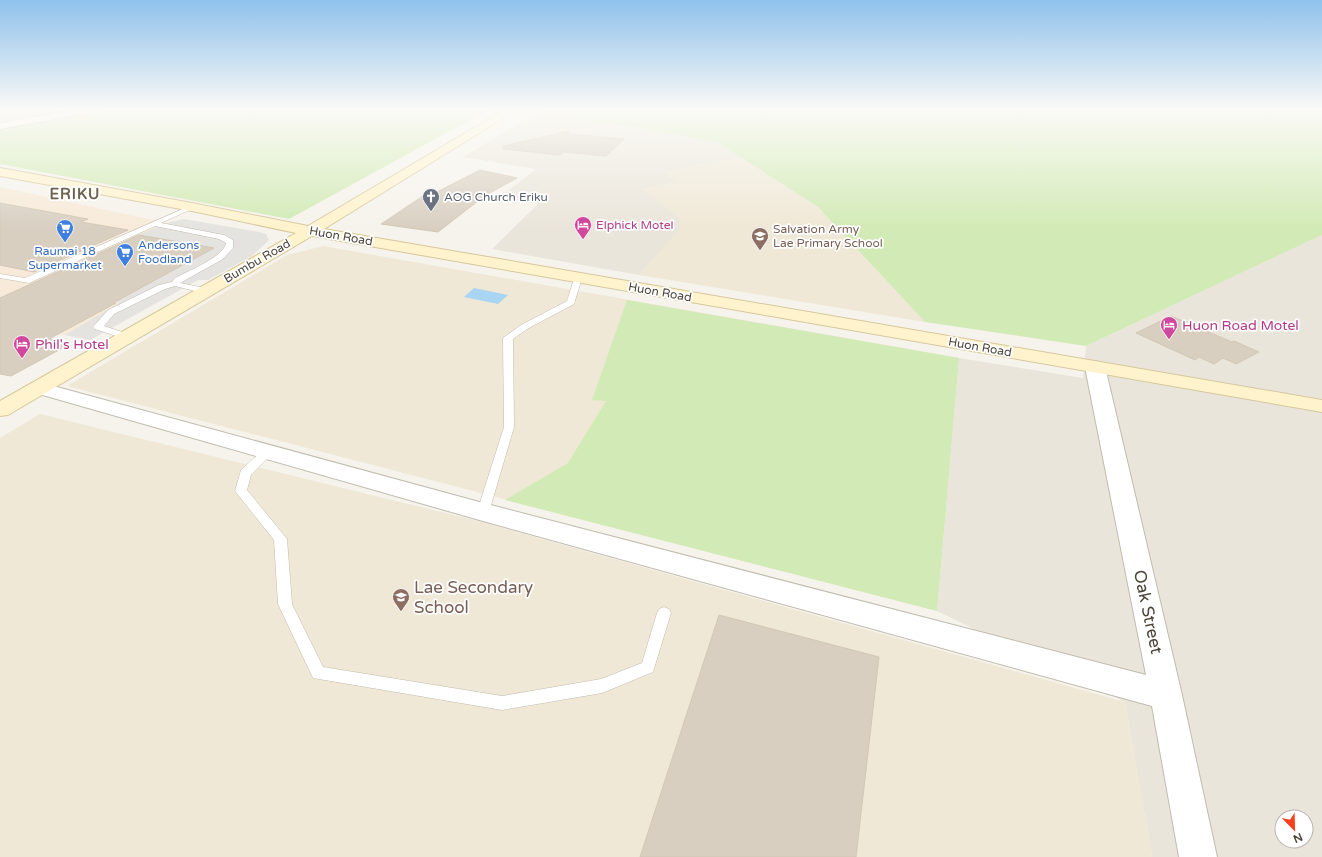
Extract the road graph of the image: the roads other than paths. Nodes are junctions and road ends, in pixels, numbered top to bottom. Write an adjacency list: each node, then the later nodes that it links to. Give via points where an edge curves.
1 (446, 149): 5 (main road, Bumbu Road)
2 (0, 172): 3 (main road, Huon Road)
3 (192, 207): 4 (lane); 5 (main road, Huon Road)
4 (154, 224): 6 (lane, via 26,281); 8 (lane, via 221,237 230,242 230,248 220,257)
5 (310, 231): 7 (main road, Huon Road); 9 (main road, Bumbu Road)
6 (0, 276)
7 (578, 278): 11 (main road, Huon Road); 16 (lane, via 572,302 508,338 509,427)
8 (175, 284): 9 (lane); 10 (lane, via 162,287 111,312 98,327)
9 (207, 291): 10 (main road, Bumbu Road)
10 (128, 337): 12 (main road, Bumbu Road)
11 (1095, 368): 13 (main road, Huon Road); 18 (street, Oak Street)
12 (39, 388): 14 (main road, Bumbu Road); 15 (street)
13 (1322, 406)
14 (0, 410)
15 (268, 452): 16 (street); 17 (lane, via 245,473 241,491 280,539 285,604 318,673 502,702 602,686 648,668)
16 (483, 512): 18 (street)
17 (664, 613)
18 (1166, 695): 19 (street, Oak Street)
19 (1198, 857)

